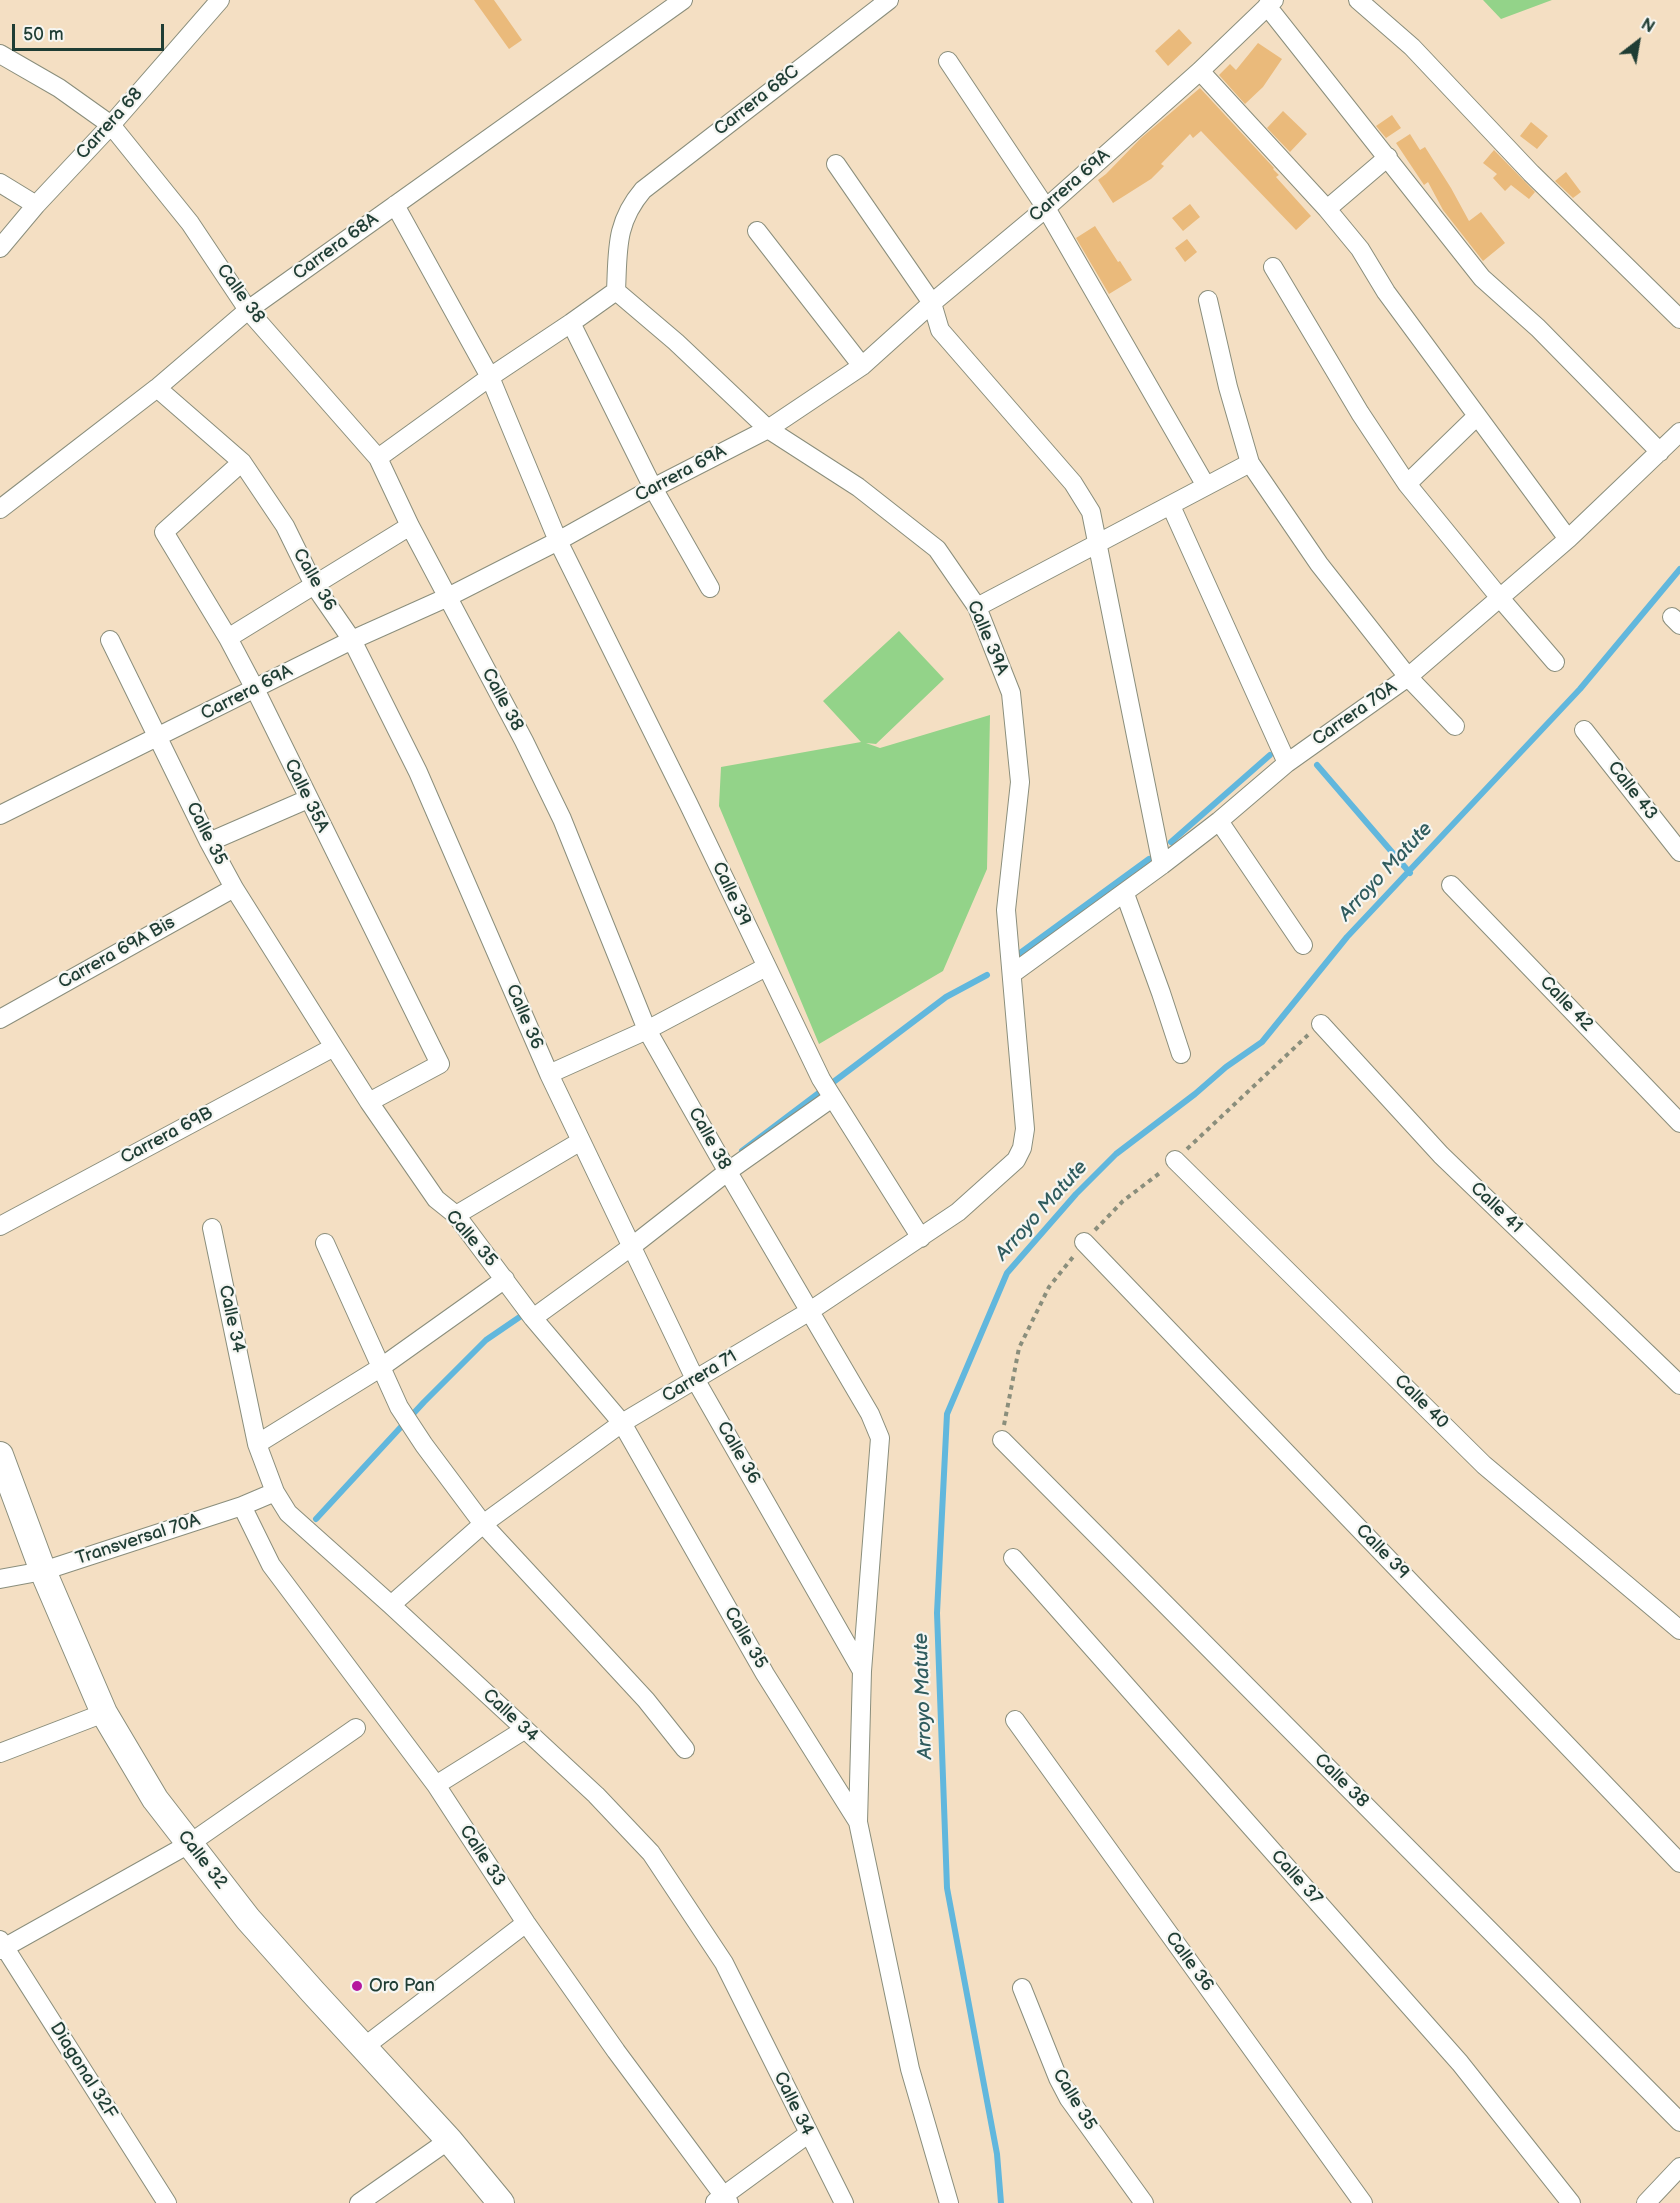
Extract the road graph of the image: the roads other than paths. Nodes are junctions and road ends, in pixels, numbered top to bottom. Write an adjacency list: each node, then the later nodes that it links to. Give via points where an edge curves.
1 (220, 0): 9 (street, Carrera 68)
2 (683, 0): 14 (street, Carrera 68A)
3 (889, 0): 20 (street, Carrera 68C, via 643,190 623,222)
4 (1358, 0): 24 (street, via 1412,46 1531,173)
5 (1271, 3): 8 (street, Carrera 69A); 10 (street)
6 (0, 54): 9 (street, Calle 38)
7 (948, 61): 15 (street)
8 (1200, 71): 15 (street, Carrera 69A); 16 (street)
9 (111, 125): 13 (street, Carrera 68); 23 (street, Calle 38, via 190,223)
10 (1388, 158): 16 (street); 32 (street, via 1482,278 1538,328)
11 (836, 164): 22 (street)
12 (0, 183): 13 (street)
13 (36, 205): 18 (street, Carrera 68)
14 (395, 205): 23 (street, Carrera 68A); 27 (street, Calle 39)
15 (1046, 208): 22 (street, Carrera 69A); 37 (street)
16 (1327, 209): 29 (street, via 1360,249 1386,292)
17 (757, 231): 26 (street)
18 (0, 248)
19 (1272, 267): 36 (street)
20 (616, 291): 25 (street); 30 (street, Calle 39A)
21 (1208, 300): 35 (street)
22 (932, 303): 26 (street, Carrera 69A); 44 (street, via 940,330 1073,483 1091,512)
23 (248, 310): 28 (street, Carrera 68A); 33 (street, Calle 38)
24 (1680, 319)
25 (571, 324): 27 (street); 38 (street)
26 (862, 366): 30 (street, Carrera 69A)
27 (490, 377): 33 (street); 43 (street, Calle 39)
28 (157, 388): 34 (street, Calle 36); 40 (street, Carrera 68A)
29 (1476, 417): 36 (street); 42 (street)
30 (768, 429): 38 (street, Carrera 69A); 49 (street, Calle 39A, via 858,487 938,549)
31 (1680, 432): 32 (street, Carrera 70A)
32 (1660, 452): 42 (street, Carrera 70A)
33 (378, 458): 41 (street, Calle 38)
34 (242, 462): 45 (street, Calle 36, via 285,526); 50 (street, Calle 35A, via 164,532)
35 (1250, 463): 37 (street); 54 (street, via 1318,564)
36 (1407, 484): 48 (street)
37 (1206, 486): 39 (street)
38 (653, 488): 43 (street, Carrera 69A); 46 (street)
39 (1171, 506): 44 (street); 59 (street)
40 (0, 509)
41 (410, 526): 45 (street); 47 (street, Calle 38)
42 (1568, 540): 48 (street, Carrera 70A)
43 (558, 541): 47 (street, Carrera 69A); 70 (street, Calle 39)
44 (1097, 546): 49 (street); 65 (street)
45 (314, 585): 50 (street); 52 (street, Calle 36)
46 (710, 588)
47 (448, 597): 52 (street, Carrera 69A); 74 (street, Calle 38, via 562,819)
48 (1500, 598): 53 (street); 54 (street, Carrera 70A)
49 (977, 607): 71 (street, Calle 39A, via 1011,693 1019,771 1006,910)
50 (228, 638): 55 (street, Calle 35A)
51 (110, 640): 58 (street, Calle 35)
52 (352, 640): 55 (street, Carrera 69A); 77 (street, Calle 36, via 418,772)
53 (1555, 662)
54 (1408, 676): 56 (street); 59 (street, Carrera 70A)
55 (255, 689): 58 (street, Carrera 69A); 60 (street, Calle 35A)
56 (1455, 726)
57 (1584, 730): 64 (street, Calle 43)
58 (158, 738): 61 (street, Carrera 69A); 63 (street, Calle 35)
59 (1287, 763): 62 (street, Carrera 70A)
60 (308, 799): 63 (street); 79 (street, Calle 35A, via 440,1064)
61 (0, 815)
62 (1219, 821): 65 (street, Carrera 70A); 69 (street)
63 (209, 842): 67 (street, Calle 35)
64 (1680, 852)
65 (1162, 865): 68 (street, Carrera 70A)
66 (1451, 885): 80 (street, Calle 42)
67 (234, 888): 72 (street, Carrera 69A Bis); 75 (street, Calle 35)
68 (1125, 894): 71 (street, Carrera 70A); 76 (street)
69 (1303, 945)
70 (766, 967): 74 (street); 78 (street, Calle 39)
71 (1012, 974): 82 (street, Calle 39A, via 1025,1129)
72 (0, 1019)
73 (1321, 1024): 97 (street, Calle 41, via 1441,1155)
74 (647, 1030): 77 (street); 84 (street, Calle 38)
75 (334, 1047): 79 (street, Calle 35); 86 (street, Carrera 69B)
76 (1181, 1054)
77 (549, 1074): 81 (street, Calle 36)
78 (828, 1090): 84 (street); 88 (street, Calle 39)
79 (369, 1102): 85 (street, Calle 35, via 436,1199)
80 (1680, 1124)
81 (581, 1141): 85 (street); 89 (street, Calle 36)
82 (1016, 1160): 88 (street, Carrera 71, via 958,1212)
83 (1175, 1160): 109 (street, Calle 40, via 1484,1465)
84 (724, 1165): 89 (street); 93 (street, Calle 38)
85 (456, 1215): 92 (street, Calle 35)
86 (0, 1226)
87 (212, 1228): 100 (street, Calle 34)
88 (921, 1238): 93 (street, Carrera 71)
89 (628, 1240): 94 (street); 96 (street, Calle 36)
90 (1084, 1242): 120 (street, Calle 39)
91 (325, 1243): 95 (street)
92 (505, 1279): 94 (street, Calle 35); 95 (street)
93 (810, 1311): 96 (street, Carrera 71); 110 (street, Calle 38, via 880,1438)
94 (529, 1312): 98 (street, Calle 35)
95 (381, 1368): 100 (street); 104 (street, via 399,1407)
96 (695, 1379): 98 (street, Carrera 71); 110 (street, Calle 36)
97 (1680, 1385)
98 (622, 1423): 104 (street, Carrera 71); 118 (street, Calle 35, via 765,1674)
99 (1002, 1440): 125 (street, Calle 38)
100 (257, 1444): 102 (street, Calle 34)
101 (0, 1455): 106 (street, Calle 32)
102 (274, 1492): 103 (street, Transversal 70A); 108 (street, Calle 34, via 288,1514)
103 (242, 1506): 106 (street, Transversal 70A); 117 (street, Calle 33, via 271,1565)
104 (483, 1524): 108 (street, Carrera 71); 115 (street, via 646,1700)
105 (1013, 1558): 137 (street, Calle 37, via 1460,2063)
106 (43, 1571): 107 (street, Transversal 70A); 111 (street, Calle 32)
107 (0, 1579)
108 (391, 1605): 114 (street, Calle 34)
109 (1680, 1630)
110 (862, 1671): 118 (street)
111 (104, 1713): 116 (street); 119 (street, Calle 32, via 155,1800)
112 (1015, 1720): 136 (street, Calle 36)
113 (356, 1728): 119 (street)
114 (524, 1730): 117 (street); 126 (street, Calle 34, via 596,1795 651,1853 724,1963)
115 (685, 1749)
116 (0, 1753)
117 (436, 1785): 121 (street, Calle 33)
118 (858, 1822): 134 (street, via 910,2069)
119 (189, 1844): 122 (street); 124 (street, Calle 32, via 248,1919)
120 (1680, 1863)
121 (526, 1923): 124 (street); 129 (street, Calle 33)
122 (2, 1946): 130 (street, Diagonal 32F)
123 (1022, 1988): 135 (street, Calle 35, via 1069,2099)
124 (364, 2047): 127 (street, Calle 32)
125 (1680, 2122)
126 (808, 2134): 129 (street); 133 (street, Calle 34)
127 (449, 2140): 131 (street); 132 (street, Calle 32)
128 (1680, 2167): 138 (street)
129 (722, 2200)
130 (166, 2203)
131 (359, 2203)
132 (501, 2203)
133 (844, 2203)
134 (949, 2203)
135 (1144, 2203)
136 (1363, 2203)
137 (1571, 2203)
138 (1646, 2203)

